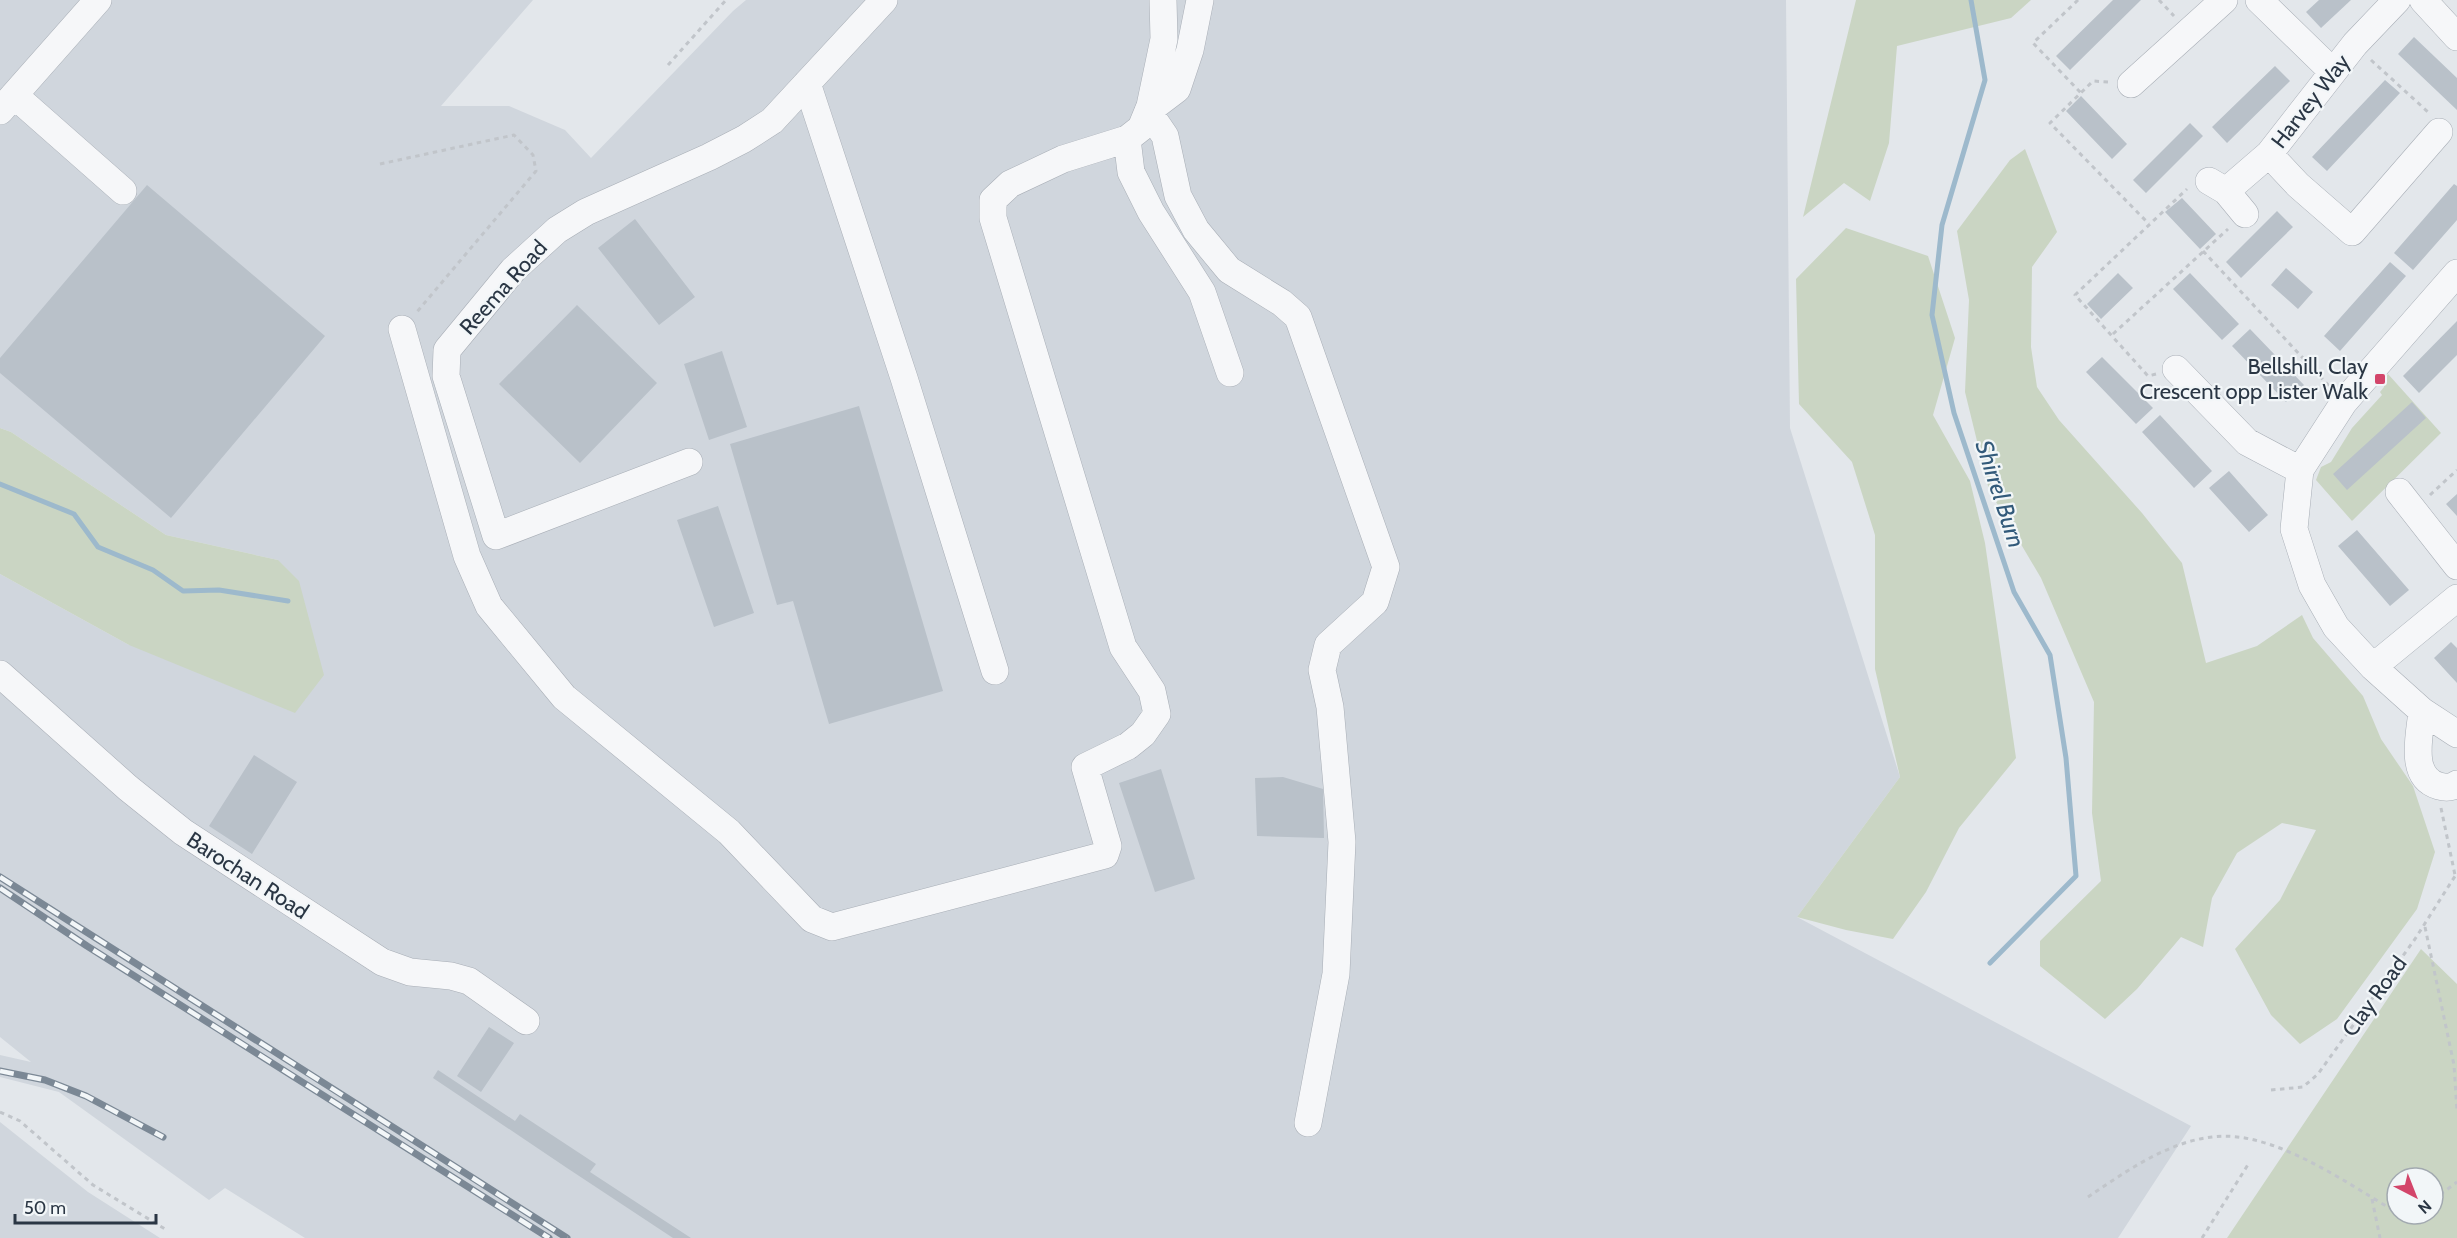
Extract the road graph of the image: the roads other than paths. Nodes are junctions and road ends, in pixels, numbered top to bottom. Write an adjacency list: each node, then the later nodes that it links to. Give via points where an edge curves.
1 (98, 0): 15 (street)
2 (884, 0): 13 (street, Reema Road)
3 (1163, 0): 11 (street)
4 (1171, 0): 11 (street)
5 (1200, 0): 16 (street, via 1177,89)
6 (2224, 0): 14 (street)
7 (2259, 0): 12 (street)
8 (2397, 0): 12 (street, Harvey Way)
9 (2423, 0): 10 (street)
10 (2457, 37)
11 (1164, 39): 16 (street)
12 (2333, 72): 19 (street, Harvey Way)
13 (807, 83): 26 (street, Reema Road, via 772,121 744,139 586,212 557,230 513,270 447,350 446,376 496,536); 32 (street)
14 (2131, 84)
15 (7, 103): 20 (street)
16 (1148, 111): 18 (street, via 1141,128); 38 (street, via 1164,136 1178,196 1196,230 1229,270 1298,317 1386,567 1375,602 1328,645 1322,670 1330,708 1342,842 1336,974)
17 (2439, 132): 19 (street, Harvey Way, via 2352,232)
18 (1127, 139): 23 (street, via 1063,159 1011,184 993,200 993,218 1123,647 1152,691 1157,714 1143,734 1128,746 1085,767 1108,846 1105,855 832,927 812,918 729,832 564,697 489,606 471,566); 25 (street, via 1131,172 1151,212 1203,292)
19 (2269, 154): 21 (street, via 2218,186)
20 (123, 191)
21 (2245, 214)
22 (2457, 273): 27 (street, via 2344,402)
23 (402, 329)
24 (2175, 369): 27 (street, via 2247,442)
25 (1230, 373)
26 (689, 462)
27 (2300, 470): 31 (street, via 2294,529 2312,585 2336,627)
28 (2406, 502): 29 (street)
29 (2457, 566)
30 (2457, 598): 31 (street)
31 (2373, 667): 34 (street)
32 (995, 671)
33 (0, 674): 37 (street, Barochan Road, via 183,832 382,962 410,972 469,981)
34 (2422, 711): 35 (street); 36 (street, via 2417,756 2422,773)
35 (2457, 734)
36 (2447, 785)
37 (526, 1021)
38 (1308, 1123)

